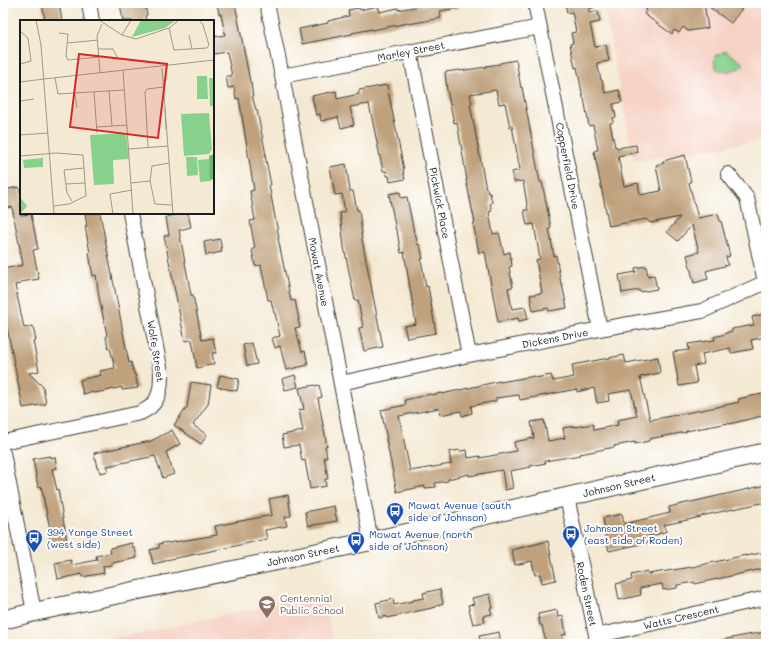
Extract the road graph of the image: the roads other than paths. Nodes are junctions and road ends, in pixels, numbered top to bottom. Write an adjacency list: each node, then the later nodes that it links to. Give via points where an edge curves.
1 (89, 3): 4 (street)
2 (267, 3): 7 (street, Mowat Avenue)
3 (535, 3): 5 (street, Copperfield Drive)
4 (92, 20)
5 (540, 27): 6 (street, Marley Street); 11 (street, Copperfield Drive)
6 (410, 51): 7 (street, Marley Street); 12 (street, Pickwick Place)
7 (282, 76): 13 (street, Mowat Avenue)
8 (728, 174): 10 (street, via 747,198)
9 (130, 214): 14 (street, Wolfe Street, via 161,372 162,385 159,396 152,406 140,413)
10 (766, 282): 11 (street, Dickens Drive, via 702,311)
11 (600, 330): 12 (street, Dickens Drive)
12 (469, 355): 13 (street, Dickens Drive)
13 (341, 383): 18 (street, Mowat Avenue)
14 (3, 442)
15 (766, 452): 17 (main road, Johnson Street)
16 (3, 453): 20 (street)
17 (567, 496): 18 (main road, Johnson Street); 22 (street, Roden Street)
18 (371, 541): 20 (main road, Johnson Street)
19 (766, 598): 22 (street, Watts Crescent)
20 (34, 612): 21 (main road, Johnson Street)
21 (3, 620)
22 (597, 640)

